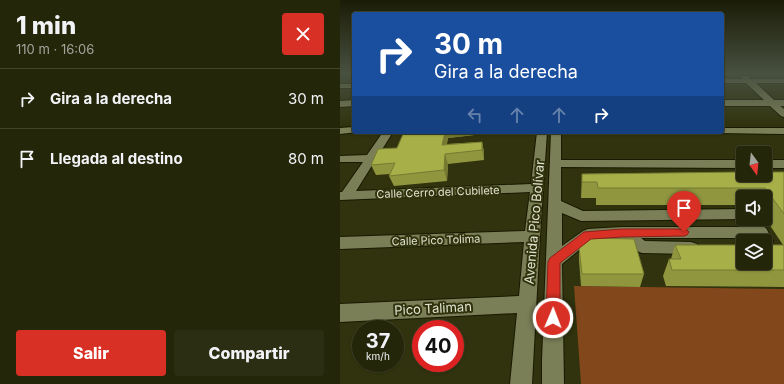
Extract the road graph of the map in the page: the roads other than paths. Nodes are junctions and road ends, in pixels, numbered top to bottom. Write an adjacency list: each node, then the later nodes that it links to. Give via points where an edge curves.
1 (759, 91): 4 (street)
2 (352, 103): 6 (street)
3 (724, 103): 4 (street)
4 (772, 103): 5 (street); 7 (street)
5 (784, 103)
6 (340, 104)
7 (784, 114)
8 (352, 130): 9 (street)
9 (340, 131)
10 (724, 131): 11 (street)
11 (784, 131)
12 (387, 134): 15 (street)
13 (542, 134): 21 (street, Avenida Pico Bolívar)
14 (556, 134): 17 (street, Avenida Pico Bolívar)
15 (371, 158): 16 (street); 22 (street)
16 (340, 159)
17 (556, 163): 18 (street); 23 (street, Avenida Pico Bolívar)
18 (736, 164)
19 (772, 164): 20 (street)
20 (784, 164)
21 (536, 188): 22 (street, Calle Cerro del Cubilete); 28 (street, Avenida Pico Bolívar)
22 (343, 196)
23 (555, 204): 25 (street); 32 (street, Avenida Pico Bolívar)
24 (736, 214): 25 (street)
25 (581, 216): 27 (street)
26 (622, 233): 27 (street); 29 (street); 31 (street, via 642,247)
27 (588, 235): 32 (street)
28 (532, 236): 30 (street, Calle Pico Tolima); 33 (street, Avenida Pico Bolívar)
29 (736, 237)
30 (340, 243)
31 (705, 248)
32 (554, 262): 36 (street, Avenida Pico Bolívar)
33 (526, 304): 34 (street, Pico Taliman); 35 (street, Avenida Pico Bolívar)
34 (340, 313)
35 (521, 384)
36 (553, 384)

